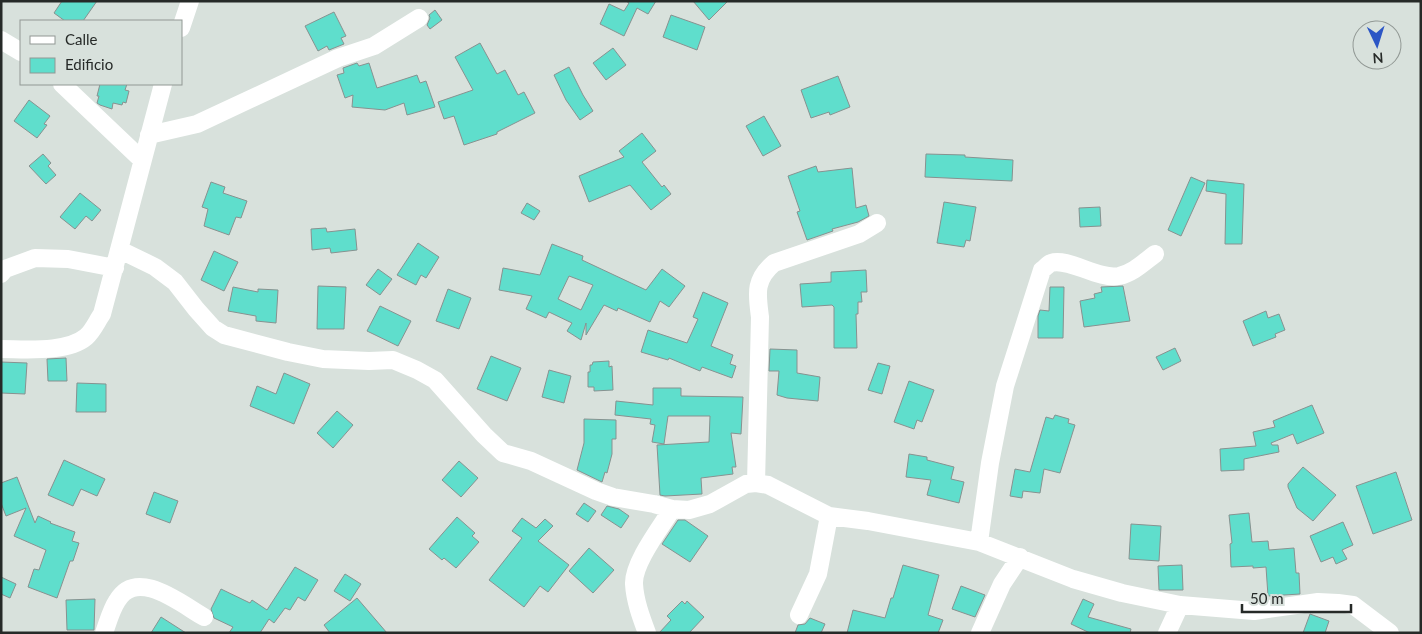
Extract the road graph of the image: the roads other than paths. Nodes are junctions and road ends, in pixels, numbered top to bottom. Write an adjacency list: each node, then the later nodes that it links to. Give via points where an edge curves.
1 (190, 1): 3 (street)
2 (419, 18): 8 (street, via 374,46 338,58 197,124)
3 (182, 25)
4 (1, 40): 5 (street)
5 (20, 51)
6 (63, 85): 9 (street)
7 (163, 85): 8 (street)
8 (149, 135): 9 (street)
9 (142, 160): 11 (street)
10 (877, 223): 16 (street, via 859,234 774,263 764,271 757,291 760,317)
11 (120, 250): 13 (street); 17 (street, via 155,267 175,282 213,328 224,335 323,359 393,360 401,363 435,380 503,453 531,461 613,497)
12 (1155, 254): 19 (street, via 1132,272 1117,276 1060,261 1050,263 1042,270 1005,386)
13 (115, 268): 14 (street, via 68,259 36,258 5,269); 15 (street, via 102,314 87,336 74,344 51,348)
14 (1, 274)
15 (1, 349)
16 (756, 483): 17 (street, via 746,484 710,504 689,510); 18 (street, via 768,485)
17 (672, 509): 25 (street, via 636,567 634,583)
18 (829, 516): 19 (street); 22 (street, via 818,574)
19 (979, 542): 20 (street)
20 (1020, 557): 21 (street, via 1081,581); 26 (street, via 1002,584)
21 (1180, 605): 27 (street); 28 (street, via 1254,611 1338,602 1353,605)
22 (799, 615)
23 (204, 618): 24 (street, via 153,588 140,586 127,589 117,600)
24 (104, 633)
25 (647, 633)
26 (980, 633)
27 (1167, 633)
28 (1390, 633)

